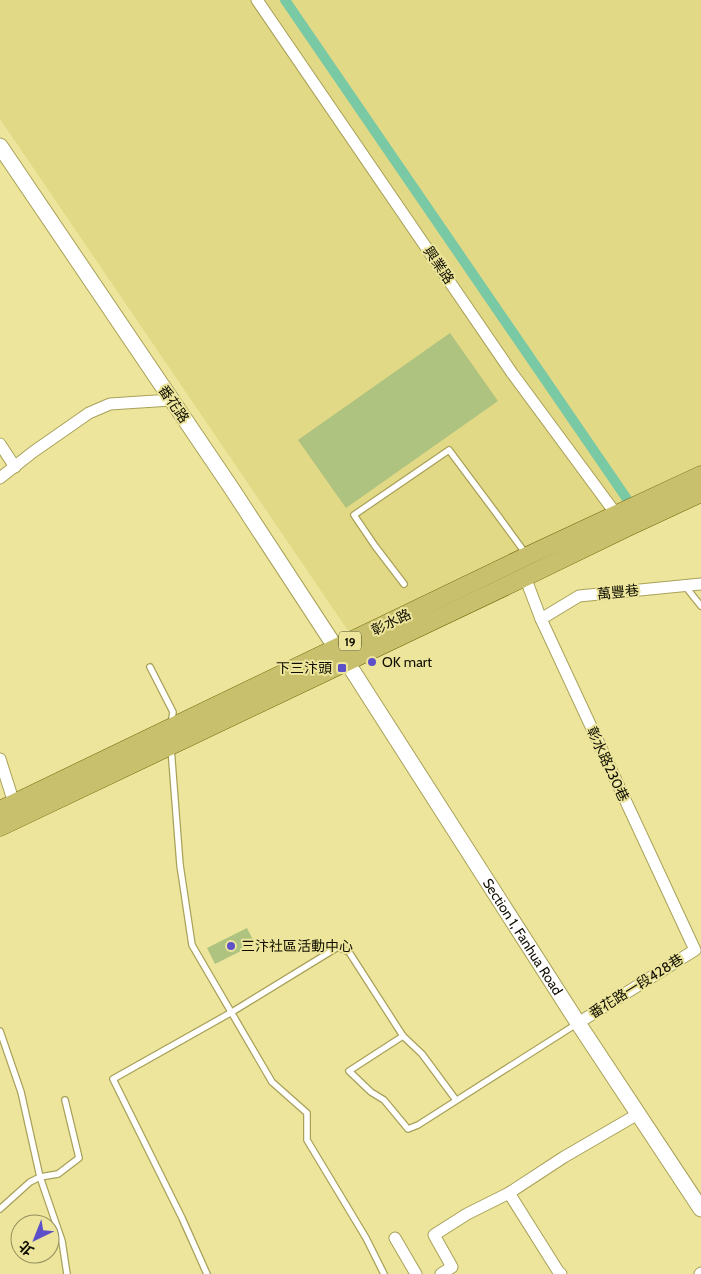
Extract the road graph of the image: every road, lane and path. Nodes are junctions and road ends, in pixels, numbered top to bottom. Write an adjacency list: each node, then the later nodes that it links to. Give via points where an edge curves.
1 (257, 0): 9 (street, 興業路, via 512,372)
2 (0, 146): 3 (main road, 番花路)
3 (171, 400): 5 (street, via 110,404 89,413); 16 (main road, 番花路)
4 (0, 444): 5 (street)
5 (15, 467): 7 (street)
6 (701, 475): 9 (main road, 彰水路 / 19)
7 (0, 478)
8 (701, 493): 9 (main road, 彰水路 / 19)
9 (621, 521): 10 (main road, 彰水路 / 19, via 566,538); 11 (main road, 彰水路 / 19)
10 (527, 556): 12 (lane, via 449,450 354,515); 16 (main road, 彰水路 / 19)
11 (525, 577): 15 (street, 彰水路230巷); 17 (main road, 彰水路 / 19)
12 (404, 584)
13 (695, 586): 14 (lane); 15 (street, 萬豐巷, via 579,596)
14 (701, 606)
15 (541, 619): 23 (street, 彰水路230巷)
16 (336, 648): 17 (main road, 番花路); 19 (main road, 彰水路 / 19)
17 (347, 662): 19 (main road, 彰水路 / 19); 25 (main road, Section 1, Fanhua Road)
18 (150, 668): 19 (lane, via 173,712)
19 (170, 737): 21 (main road, 彰水路 / 19); 22 (main road, 彰水路 / 19); 24 (lane, via 180,865 192,945)
20 (0, 759): 21 (street)
21 (7, 806)
22 (0, 827)
23 (699, 951): 25 (street, 番花路一段428巷)
24 (232, 1012): 27 (lane, via 338,947 349,952); 37 (lane, via 113,1079); 38 (lane, via 272,1082 307,1113 307,1140)
25 (578, 1023): 29 (lane); 30 (main road, Section 1, Fanhua Road)
26 (0, 1031): 31 (lane, via 21,1092)
27 (403, 1036): 29 (lane, via 422,1054); 29 (lane, via 350,1071 384,1100 408,1129)
28 (66, 1100): 31 (lane, via 79,1158 58,1174)
29 (456, 1100)
30 (638, 1114): 32 (street, via 564,1156); 34 (main road, Section 1, Fanhua Road)
31 (40, 1177): 33 (lane); 36 (lane, via 62,1241)
32 (509, 1193): 40 (street, via 434,1235 452,1267); 41 (street)
33 (0, 1208)
34 (701, 1209)
35 (395, 1238): 39 (street)
36 (66, 1274)
37 (207, 1274)
38 (384, 1274)
39 (416, 1274)
40 (441, 1274)
41 (561, 1274)

